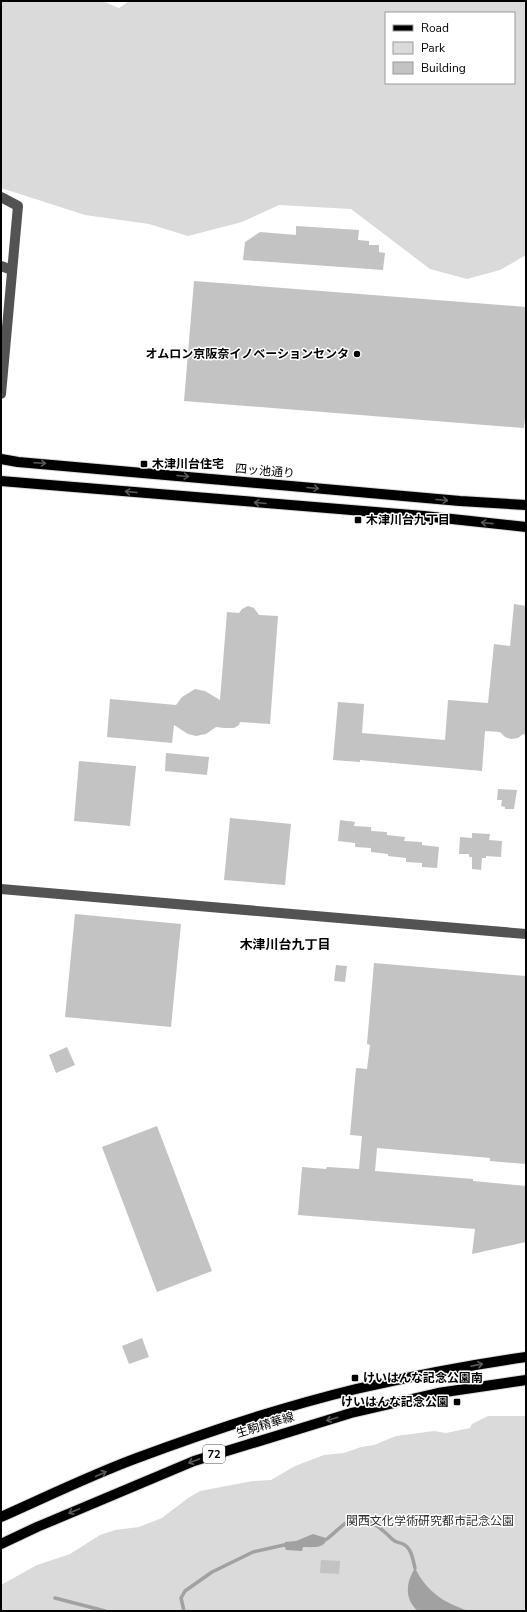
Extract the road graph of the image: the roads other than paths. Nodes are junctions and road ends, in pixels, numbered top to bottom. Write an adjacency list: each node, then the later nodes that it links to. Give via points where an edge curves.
1 (1, 197): 3 (street, via 18,206)
2 (1, 266): 3 (street)
3 (12, 270): 4 (street)
4 (3, 346): 5 (street)
5 (1, 394)
6 (1, 459): 8 (main road, 四ッ池通り, one-way to 8, via 433,499)
7 (1, 481): 9 (main road, one-way to 7, via 424,516)
8 (526, 505)
9 (526, 527)
10 (1, 889): 11 (street)
11 (526, 934)
12 (526, 1357): 14 (main road, 生駒精華線 / 72, one-way to 12, via 135,1459 276,1411 356,1389)
13 (526, 1380): 15 (main road, 生駒精華線 / 72, one-way to 15, via 438,1393 351,1413 194,1461)
14 (1, 1517)
15 (1, 1544)

